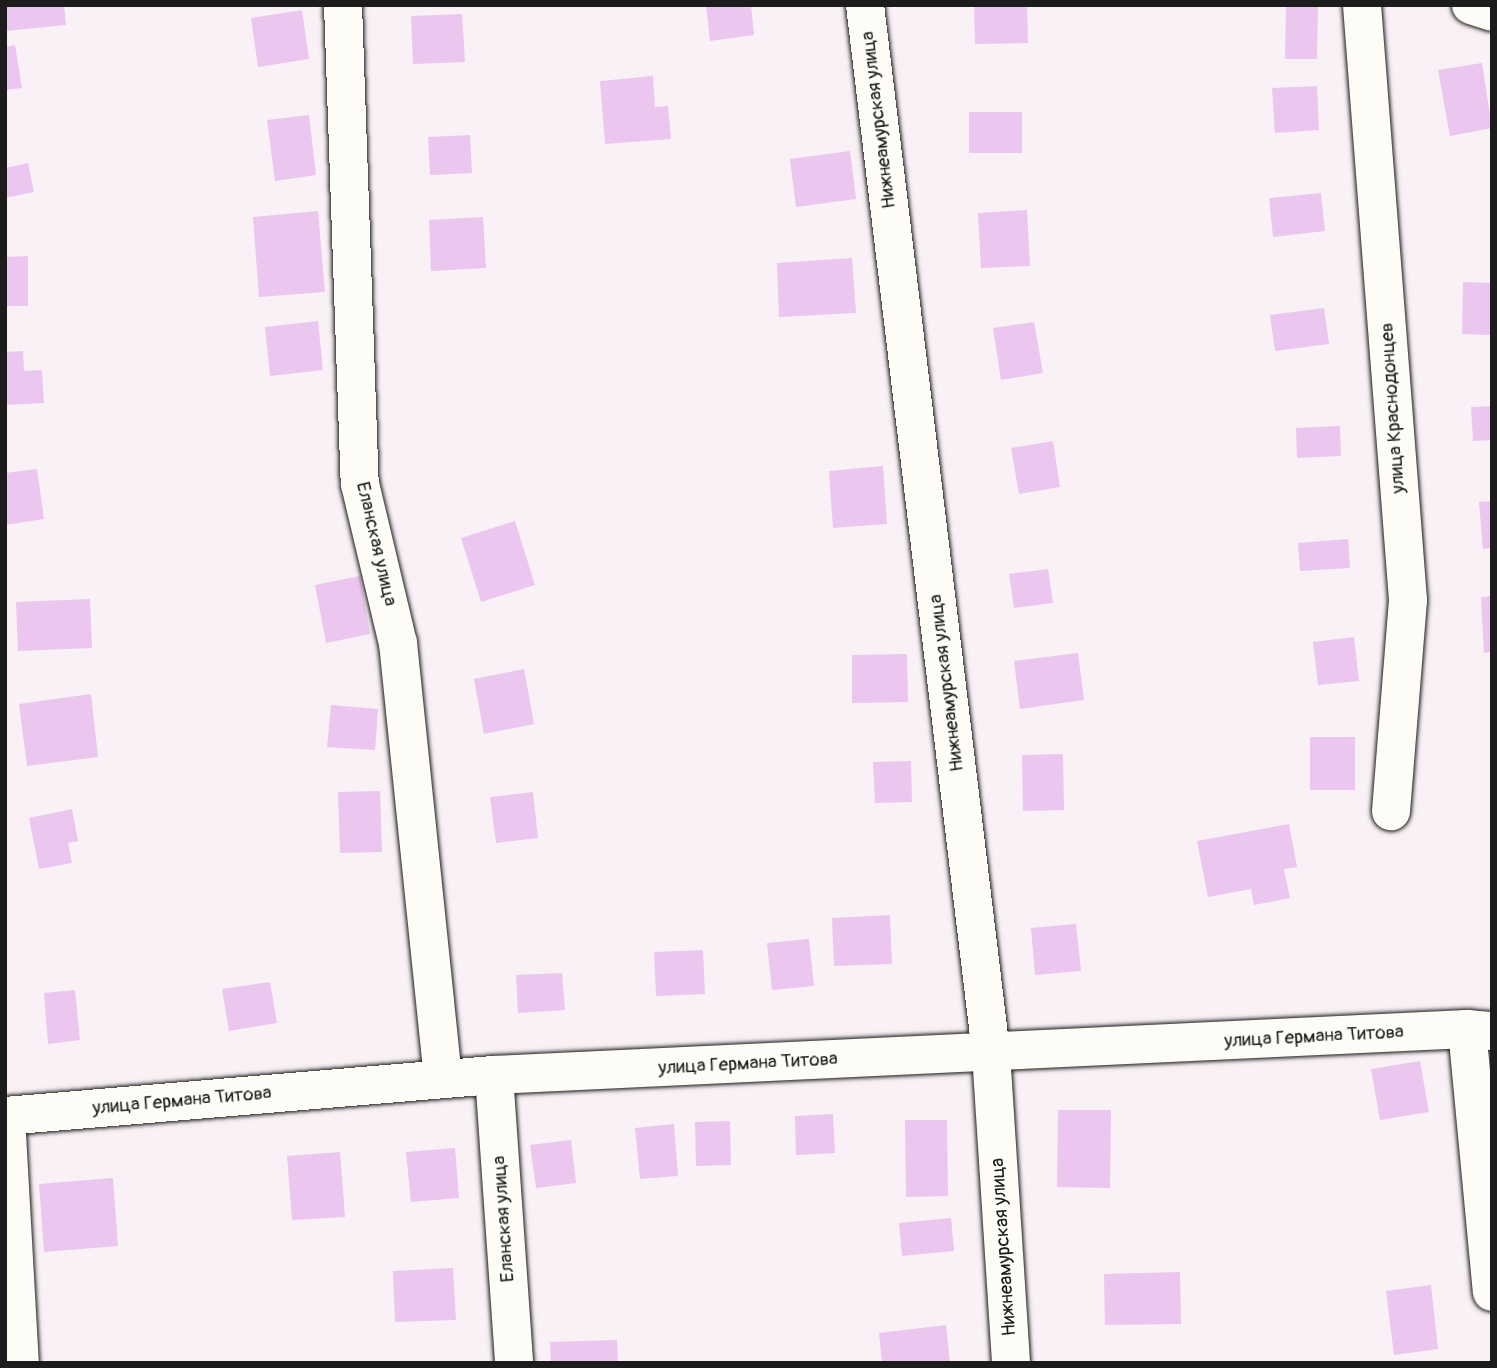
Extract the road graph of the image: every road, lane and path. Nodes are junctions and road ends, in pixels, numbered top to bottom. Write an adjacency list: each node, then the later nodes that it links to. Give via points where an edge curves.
1 (344, 5): 10 (street, Еланская улица, via 360,484 398,643)
2 (865, 5): 8 (street, Нижнеамурская улица)
3 (1362, 5): 6 (street, улица Краснодонцев, via 1408,600)
4 (1471, 5): 5 (street)
5 (1492, 12)
6 (1391, 811)
7 (1479, 1030): 8 (street, улица Германа Титова); 12 (street)
8 (991, 1053): 9 (street, улица Германа Титова); 15 (street, Нижнеамурская улица)
9 (494, 1076): 10 (street, улица Германа Титова); 14 (street, Еланская улица)
10 (443, 1079): 11 (street, улица Германа Титова)
11 (6, 1116): 13 (street)
12 (1492, 1292)
13 (20, 1363)
14 (514, 1363)
15 (1012, 1363)

